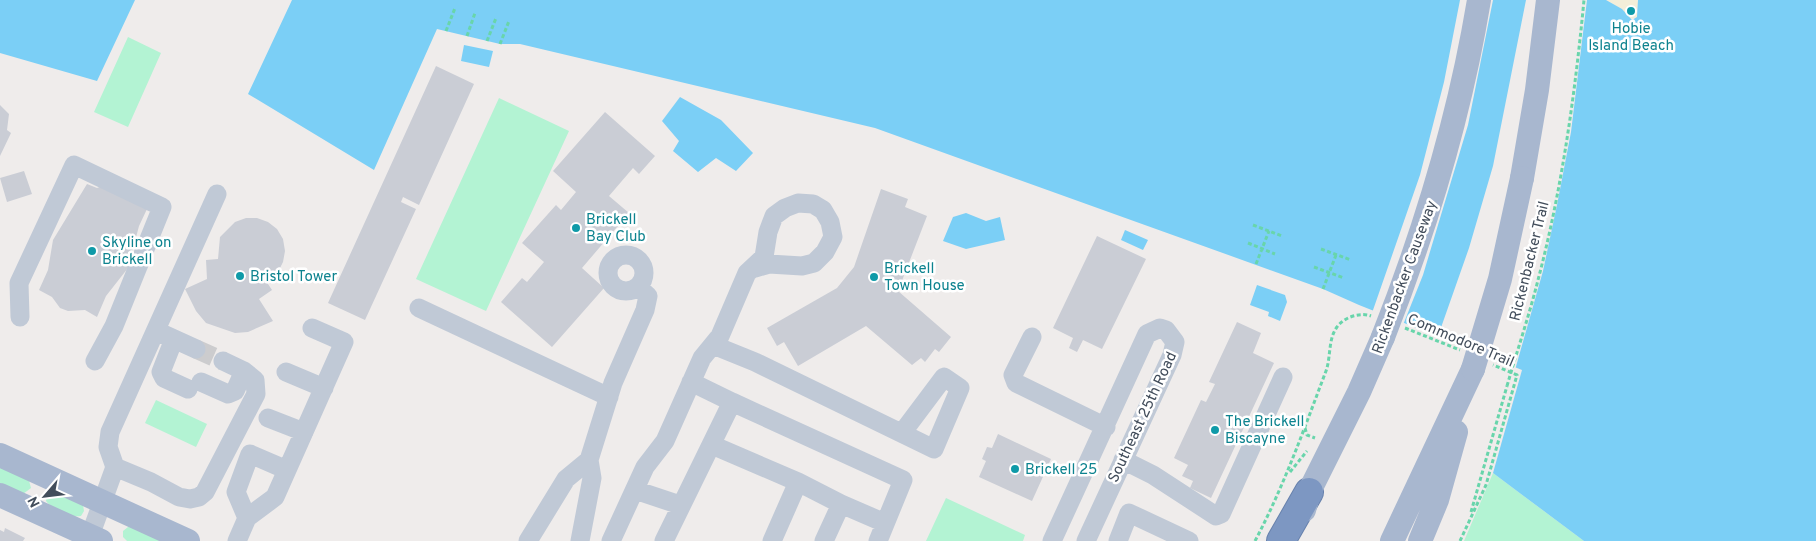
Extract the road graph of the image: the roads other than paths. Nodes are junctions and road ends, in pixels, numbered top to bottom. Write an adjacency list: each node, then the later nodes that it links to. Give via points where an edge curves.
1 (1479, 0): 38 (main road, Rickenbacker Causeway, bridge, via 1438,178 1407,274 1359,392)
2 (1548, 0): 16 (main road, bridge, via 1537,90 1516,210 1492,308)
3 (217, 194): 9 (street)
4 (755, 268): 12 (street, via 747,273)
5 (638, 287): 22 (street, via 648,296 645,310)
6 (419, 308): 22 (street)
7 (20, 317): 14 (street, via 19,283 74,165 162,207 114,326)
8 (312, 328): 21 (street, via 344,342)
9 (156, 330): 11 (street); 32 (street, via 110,432 108,447)
10 (1032, 337): 25 (street, via 1013,375 1016,383)
11 (174, 339): 13 (street); 17 (street, via 161,366 164,378 228,394 236,391)
12 (713, 345): 20 (street, via 702,358); 27 (street)
13 (196, 349)
14 (94, 361)
15 (223, 361): 17 (street)
16 (1475, 361): 61 (main road); 62 (main road, via 1437,500)
17 (244, 371): 32 (street, via 255,380 256,394 212,483 199,497 179,497)
18 (286, 372): 21 (street)
19 (1283, 377): 31 (street, via 1220,514 1216,516 1153,475)
20 (691, 382): 23 (street); 37 (street, via 665,441 645,467)
21 (324, 388): 26 (street)
22 (609, 397): 30 (street)
23 (732, 402): 28 (street); 44 (street, via 903,480)
24 (268, 418): 26 (street)
25 (1106, 427): 31 (street, Southeast 25th Road, via 1147,334 1160,328 1166,330 1175,342 1172,355); 34 (street, Southeast 25th Road)
26 (304, 432): 33 (street)
27 (902, 433)
28 (712, 445): 35 (street); 42 (street)
29 (0, 454): 40 (main road)
30 (589, 460): 48 (street, via 566,479); 49 (street, via 592,478)
31 (1123, 460): 36 (street, Southeast 25th Road)
32 (115, 467): 40 (street)
33 (287, 470): 43 (street, via 275,497); 43 (street, via 250,454 236,492)
34 (1086, 470): 36 (street); 55 (street, Southeast 25th Road)
35 (798, 482): 41 (street); 52 (street)
36 (1112, 483): 56 (street, Southeast 25th Road)
37 (635, 490): 42 (street); 50 (street)
38 (1309, 492): 59 (highway); 60 (main road, Rickenbacker Causeway)
39 (0, 495): 45 (main road)
40 (104, 502): 45 (street); 46 (main road)
41 (841, 504): 44 (street); 53 (street)
42 (680, 505): 51 (street)
43 (247, 518): 47 (street)
44 (885, 524): 54 (street)
45 (86, 537)
46 (188, 541)
47 (237, 541)
48 (528, 541)
49 (580, 541)
50 (611, 541)
51 (664, 541)
52 (772, 541)
53 (824, 541)
54 (878, 541)
55 (1052, 541)
56 (1086, 541)
57 (1118, 541): 58 (street, via 1129,513)
58 (1189, 541)
59 (1281, 541)
60 (1293, 541)
61 (1392, 541)
62 (1420, 541)

